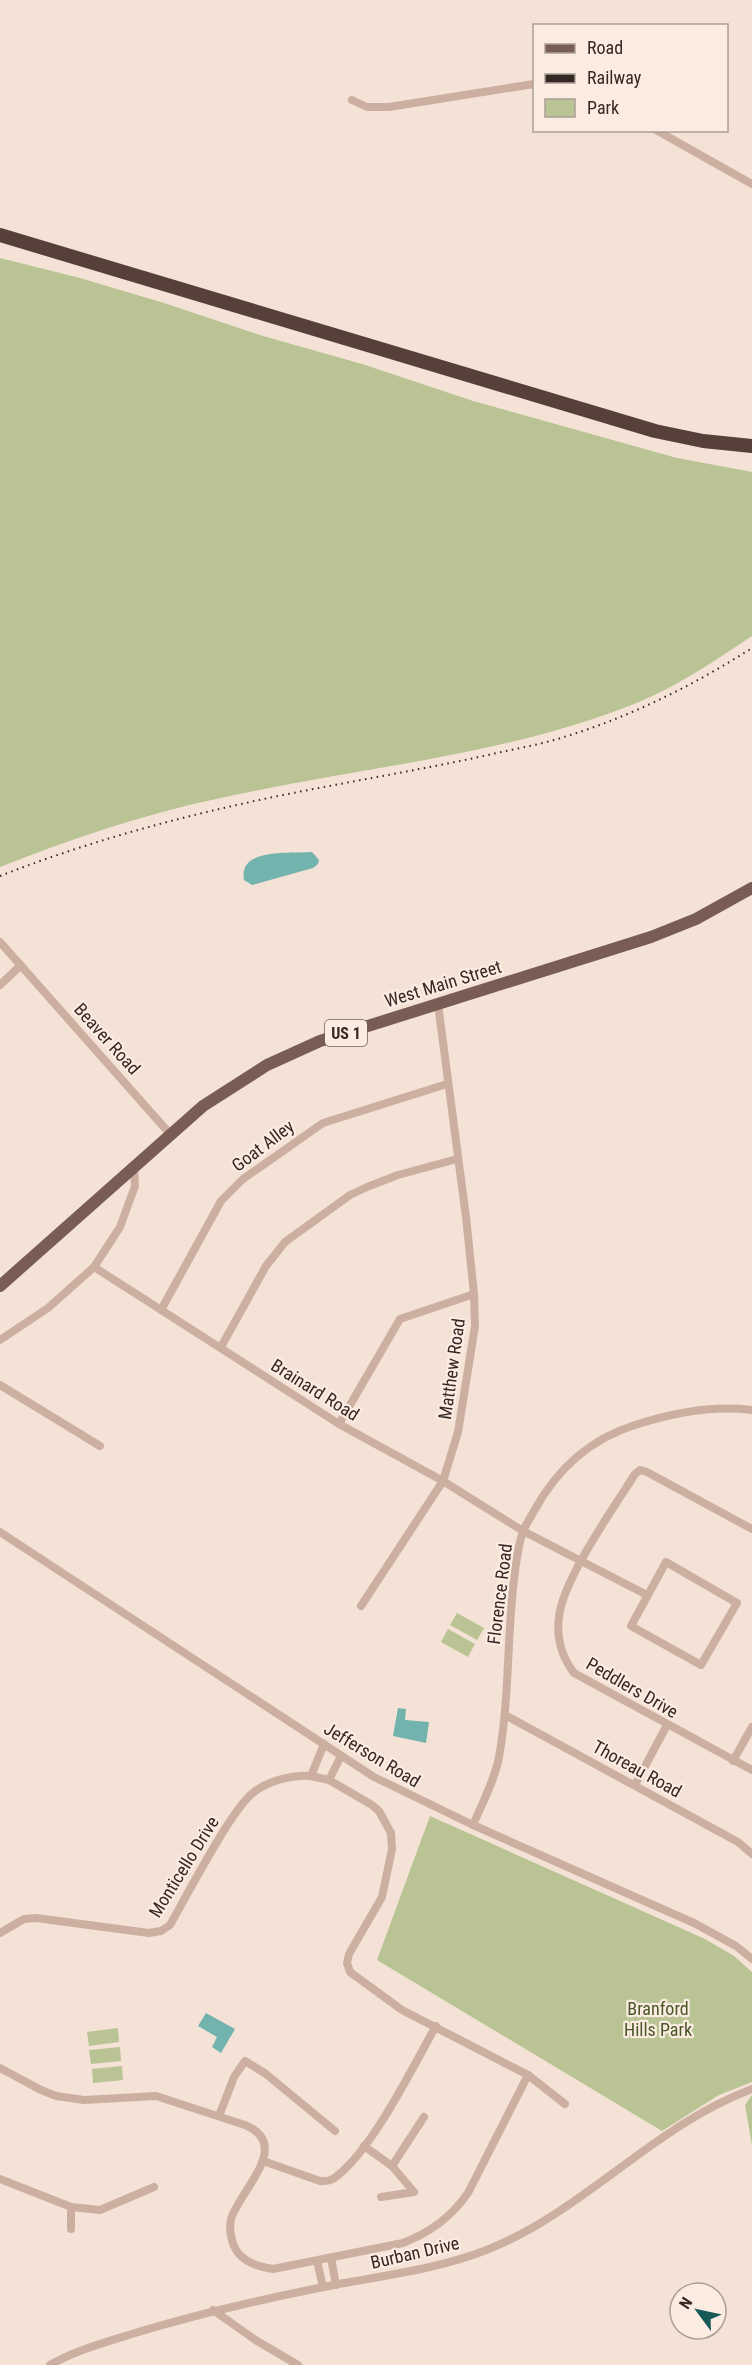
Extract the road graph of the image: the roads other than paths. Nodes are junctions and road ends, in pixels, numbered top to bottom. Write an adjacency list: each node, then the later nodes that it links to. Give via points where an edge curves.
1 (533, 84): 2 (street, via 389,107 367,106)
2 (352, 100)
3 (660, 132): 4 (street)
4 (752, 184)
5 (0, 235): 7 (highway, via 655,431)
6 (0, 244): 8 (highway, via 652,437)
7 (752, 446)
8 (752, 453)
9 (752, 888): 13 (main road, West Main Street / US 1, via 662,933)
10 (0, 942): 11 (street, Beaver Road)
11 (21, 965): 12 (street); 15 (street, Beaver Road)
12 (0, 985)
13 (438, 1004): 14 (street, Matthew Road); 15 (main road, West Main Street / US 1, via 320,1041 267,1065 217,1096)
14 (447, 1084): 16 (street, Matthew Road); 21 (street, Goat Alley, via 322,1123 249,1174 221,1201)
15 (170, 1134): 17 (main road, West Main Street / US 1)
16 (457, 1159): 20 (street, Matthew Road); 23 (street, via 367,1187 285,1242 266,1266)
17 (134, 1167): 18 (street, via 135,1186 120,1227); 19 (main road, West Main Street / US 1)
18 (94, 1267): 21 (street, Brainard Road); 22 (street, via 48,1308)
19 (0, 1286)
20 (474, 1294): 26 (street, via 400,1319); 28 (street, Matthew Road, via 475,1326 466,1390)
21 (161, 1310): 23 (street, Brainard Road)
22 (0, 1340)
23 (221, 1347): 26 (street, Brainard Road)
24 (0, 1384): 27 (street)
25 (752, 1410): 30 (street, Florence Road, via 687,1412 620,1429 575,1457 556,1477)
26 (339, 1424): 28 (street, Brainard Road)
27 (100, 1446)
28 (443, 1481): 30 (street, Brainard Road); 34 (street, Matthew Road)
29 (752, 1529): 32 (street, Peddlers Drive, via 640,1470)
30 (524, 1531): 32 (street); 35 (street, Florence Road, via 510,1617)
31 (0, 1532): 38 (street, Jefferson Road)
32 (583, 1560): 33 (street); 36 (street, Peddlers Drive, via 559,1616 564,1660 574,1673)
33 (647, 1595): 33 (street, via 666,1562 737,1603 701,1665 631,1626)
34 (360, 1606)
35 (505, 1715): 44 (street, Thoreau Road); 45 (street, Florence Road, via 499,1760)
36 (667, 1725): 40 (street, Peddlers Drive); 44 (street)
37 (752, 1727): 40 (street)
38 (324, 1744): 39 (street, Jefferson Road); 42 (street)
39 (341, 1756): 43 (street); 45 (street, Jefferson Road, via 412,1797)
40 (733, 1761): 41 (street, Peddlers Drive)
41 (752, 1770)
42 (311, 1776): 43 (street, Monticello Drive); 47 (street, Monticello Drive, via 277,1781 256,1790 244,1801 205,1860 170,1924 161,1931 36,1918 24,1919)
43 (329, 1780): 49 (street, Monticello Drive, via 372,1805 391,1833 392,1849 382,1897 349,1954 350,1972 402,2010)
44 (635, 1785): 46 (street, Thoreau Road, via 738,1842)
45 (473, 1825): 48 (street, Jefferson Road, via 694,1923)
46 (752, 1854)
47 (0, 1933)
48 (752, 1959)
49 (436, 2026): 51 (street, Monticello Drive); 57 (street)
50 (0, 2068): 54 (street, via 56,2096 84,2100 156,2096)
51 (528, 2075): 53 (street, Monticello Drive); 65 (street, via 468,2193 448,2217 403,2243)
52 (752, 2089): 67 (street, Burban Drive, via 698,2114 515,2238 465,2258)
53 (565, 2104)
54 (219, 2116): 56 (street, via 245,2061); 58 (street, via 259,2132 265,2146)
55 (424, 2117): 59 (street)
56 (335, 2132)
57 (364, 2146): 58 (street, via 329,2181); 59 (street)
58 (263, 2161): 66 (street, via 231,2221 237,2251 255,2265 273,2269)
59 (392, 2166): 62 (street, via 414,2192)
60 (0, 2180): 63 (street)
61 (154, 2187): 63 (street, via 100,2210)
62 (381, 2197)
63 (71, 2206): 64 (street)
64 (71, 2229)
65 (331, 2258): 66 (street); 67 (street)
66 (317, 2261): 68 (street)
67 (336, 2285): 68 (street, Burban Drive)
68 (323, 2287): 69 (street, Burban Drive)
69 (213, 2310): 70 (street, Burban Drive, via 114,2340); 71 (street)
70 (50, 2365)
71 (298, 2365)

